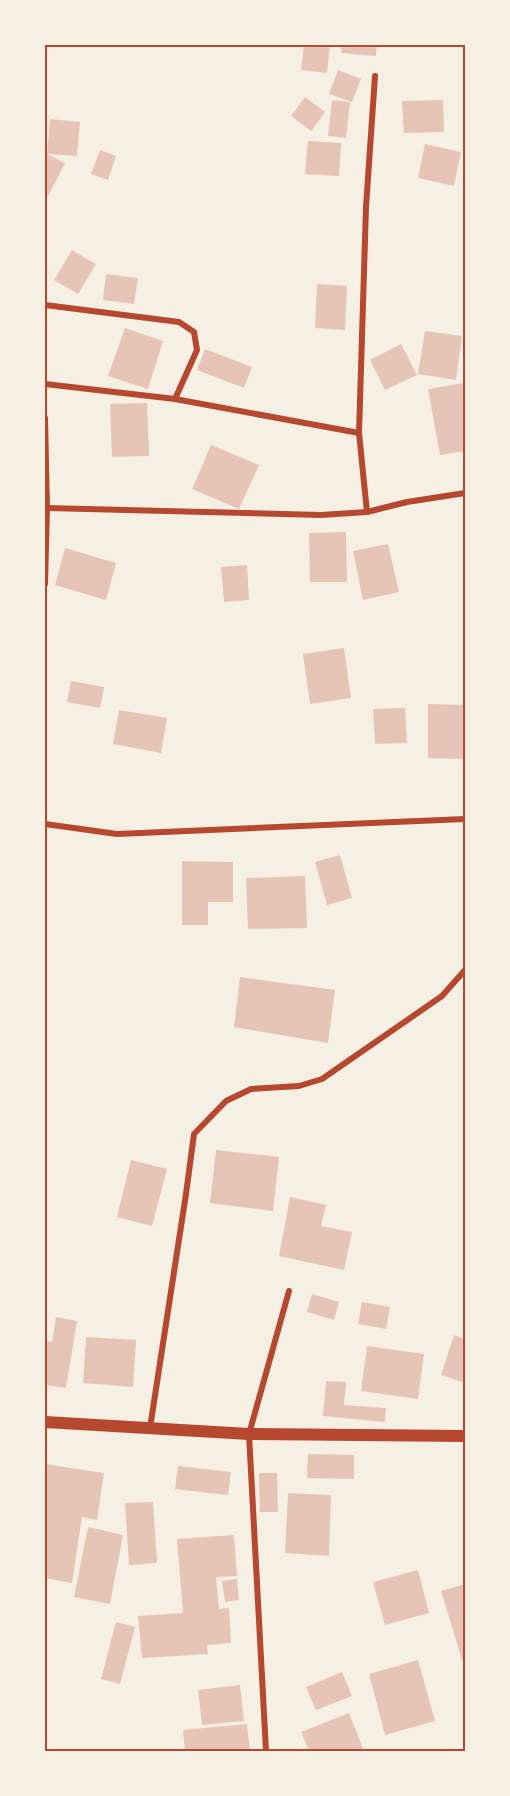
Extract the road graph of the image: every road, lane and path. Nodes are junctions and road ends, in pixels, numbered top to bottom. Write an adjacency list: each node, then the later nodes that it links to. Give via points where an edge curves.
1 (375, 76): 6 (street, via 366,207)
2 (45, 305): 4 (street, via 179,322 194,332 197,350)
3 (45, 384): 4 (street)
4 (175, 399): 6 (street)
5 (45, 418): 8 (street)
6 (359, 433): 9 (street)
7 (465, 493): 9 (street)
8 (47, 508): 9 (street, via 321,515); 10 (street)
9 (368, 512)
10 (45, 584)
11 (465, 819): 12 (street, via 117,834)
12 (45, 824)
13 (465, 970): 16 (street, via 442,996 322,1079 299,1086 251,1089 226,1101 194,1134)
14 (289, 1291): 17 (street)
15 (45, 1422): 16 (main road)
16 (149, 1429): 17 (main road)
17 (249, 1434): 18 (main road); 19 (street)
18 (465, 1436)
19 (266, 1751)

